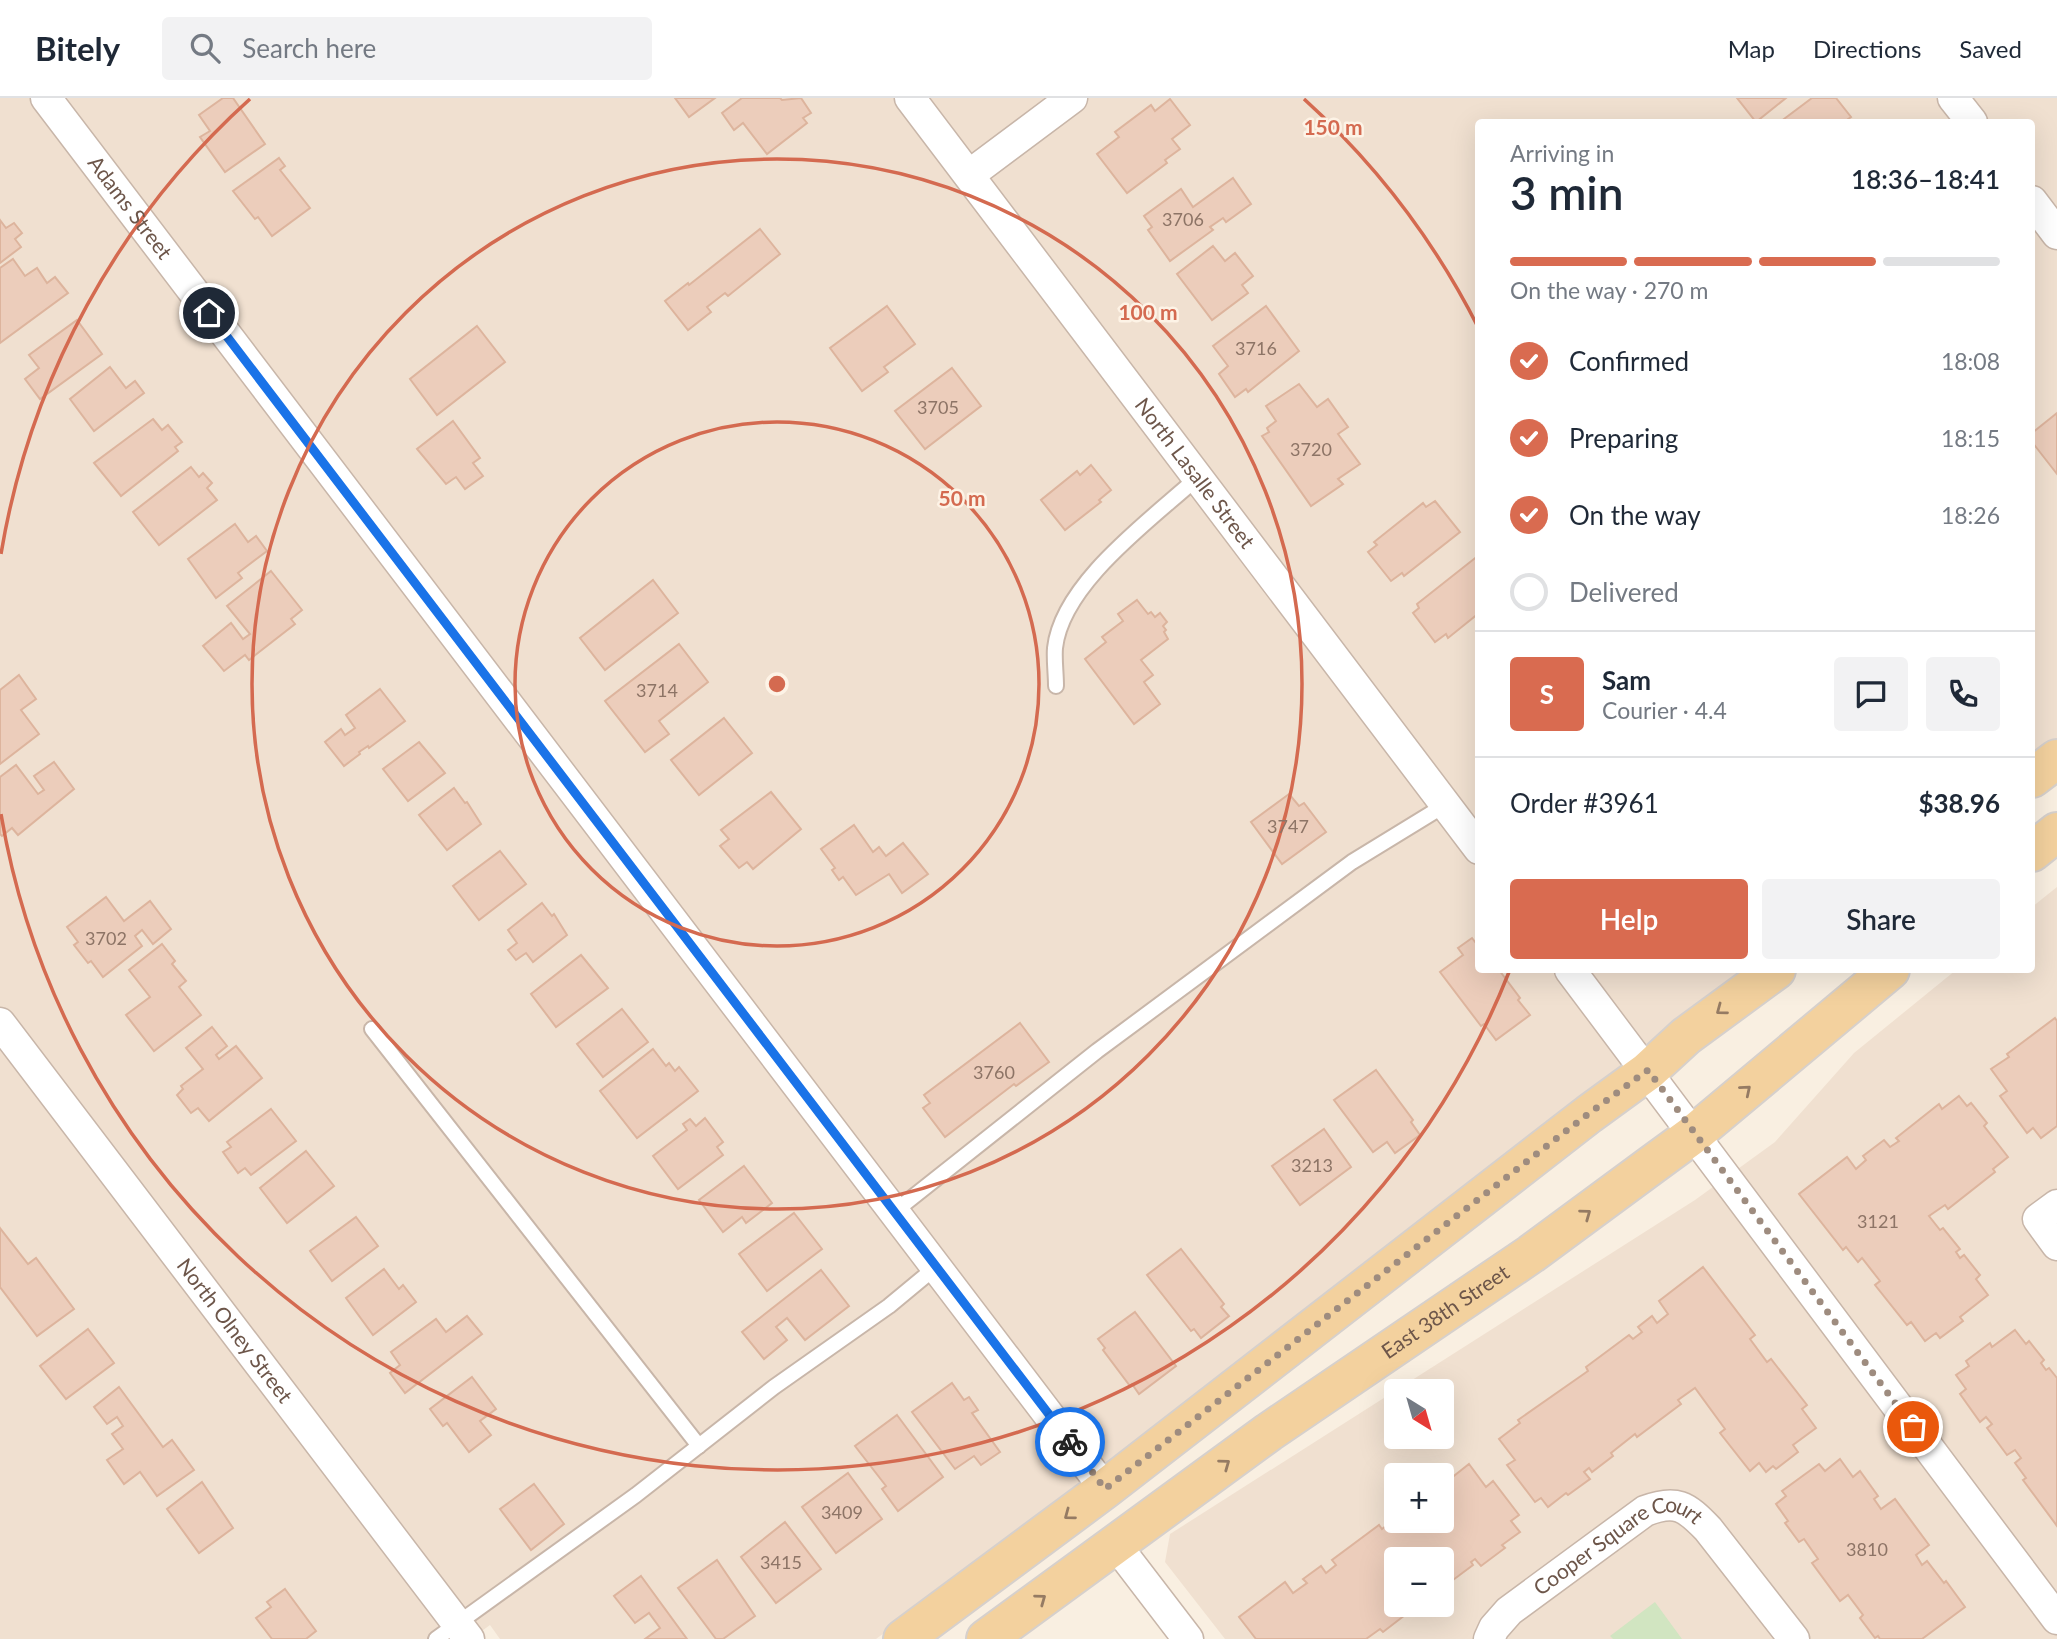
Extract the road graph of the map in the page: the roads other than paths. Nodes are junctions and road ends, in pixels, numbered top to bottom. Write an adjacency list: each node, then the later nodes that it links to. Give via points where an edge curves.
1 (46, 98): 25 (street, Adams Street)
2 (910, 98): 6 (street, North Lasalle Street)
3 (1072, 98): 6 (street)
4 (1953, 98): 5 (street)
5 (1970, 119)
6 (969, 175): 9 (street, North Lasalle Street)
7 (2035, 205): 8 (street)
8 (2057, 234)
9 (1198, 477): 10 (lane, via 1091,574 1069,606 1055,646); 13 (street, North Lasalle Street)
10 (1056, 686)
11 (2057, 759): 12 (main road)
12 (2035, 776)
13 (1445, 805): 15 (street, North Lasalle Street); 25 (lane, via 1352,862 1097,1051)
14 (2057, 832): 16 (main road)
15 (1475, 844)
16 (2035, 850)
17 (1572, 973): 22 (street)
18 (1772, 973): 22 (main road, one-way to 22)
19 (1887, 973): 23 (main road, East 38th Street, one-way to 19)
20 (0, 1023): 32 (street, North Olney Street)
21 (372, 1029): 28 (lane)
22 (1648, 1070): 23 (street); 29 (main road)
23 (1693, 1134): 30 (main road, East 38th Street, one-way to 23, via 1269,1432 1531,1254); 31 (street)
24 (2057, 1205): 26 (street, via 2038,1219)
25 (894, 1212): 27 (street, Adams Street)
26 (2057, 1245)
27 (936, 1266): 28 (lane); 29 (street, Adams Street)
28 (699, 1446): 32 (lane)
29 (1105, 1489): 33 (main road, one-way to 33)
30 (1116, 1545): 34 (main road, East 38th Street, one-way to 30); 35 (street)
31 (2053, 1605)
32 (454, 1634)
33 (903, 1639)
34 (986, 1639)
35 (1188, 1639)
36 (1489, 1639): 37 (street, Cooper Square Court, via 1509,1611 1645,1511 1664,1504 1694,1514)
37 (1794, 1639)

